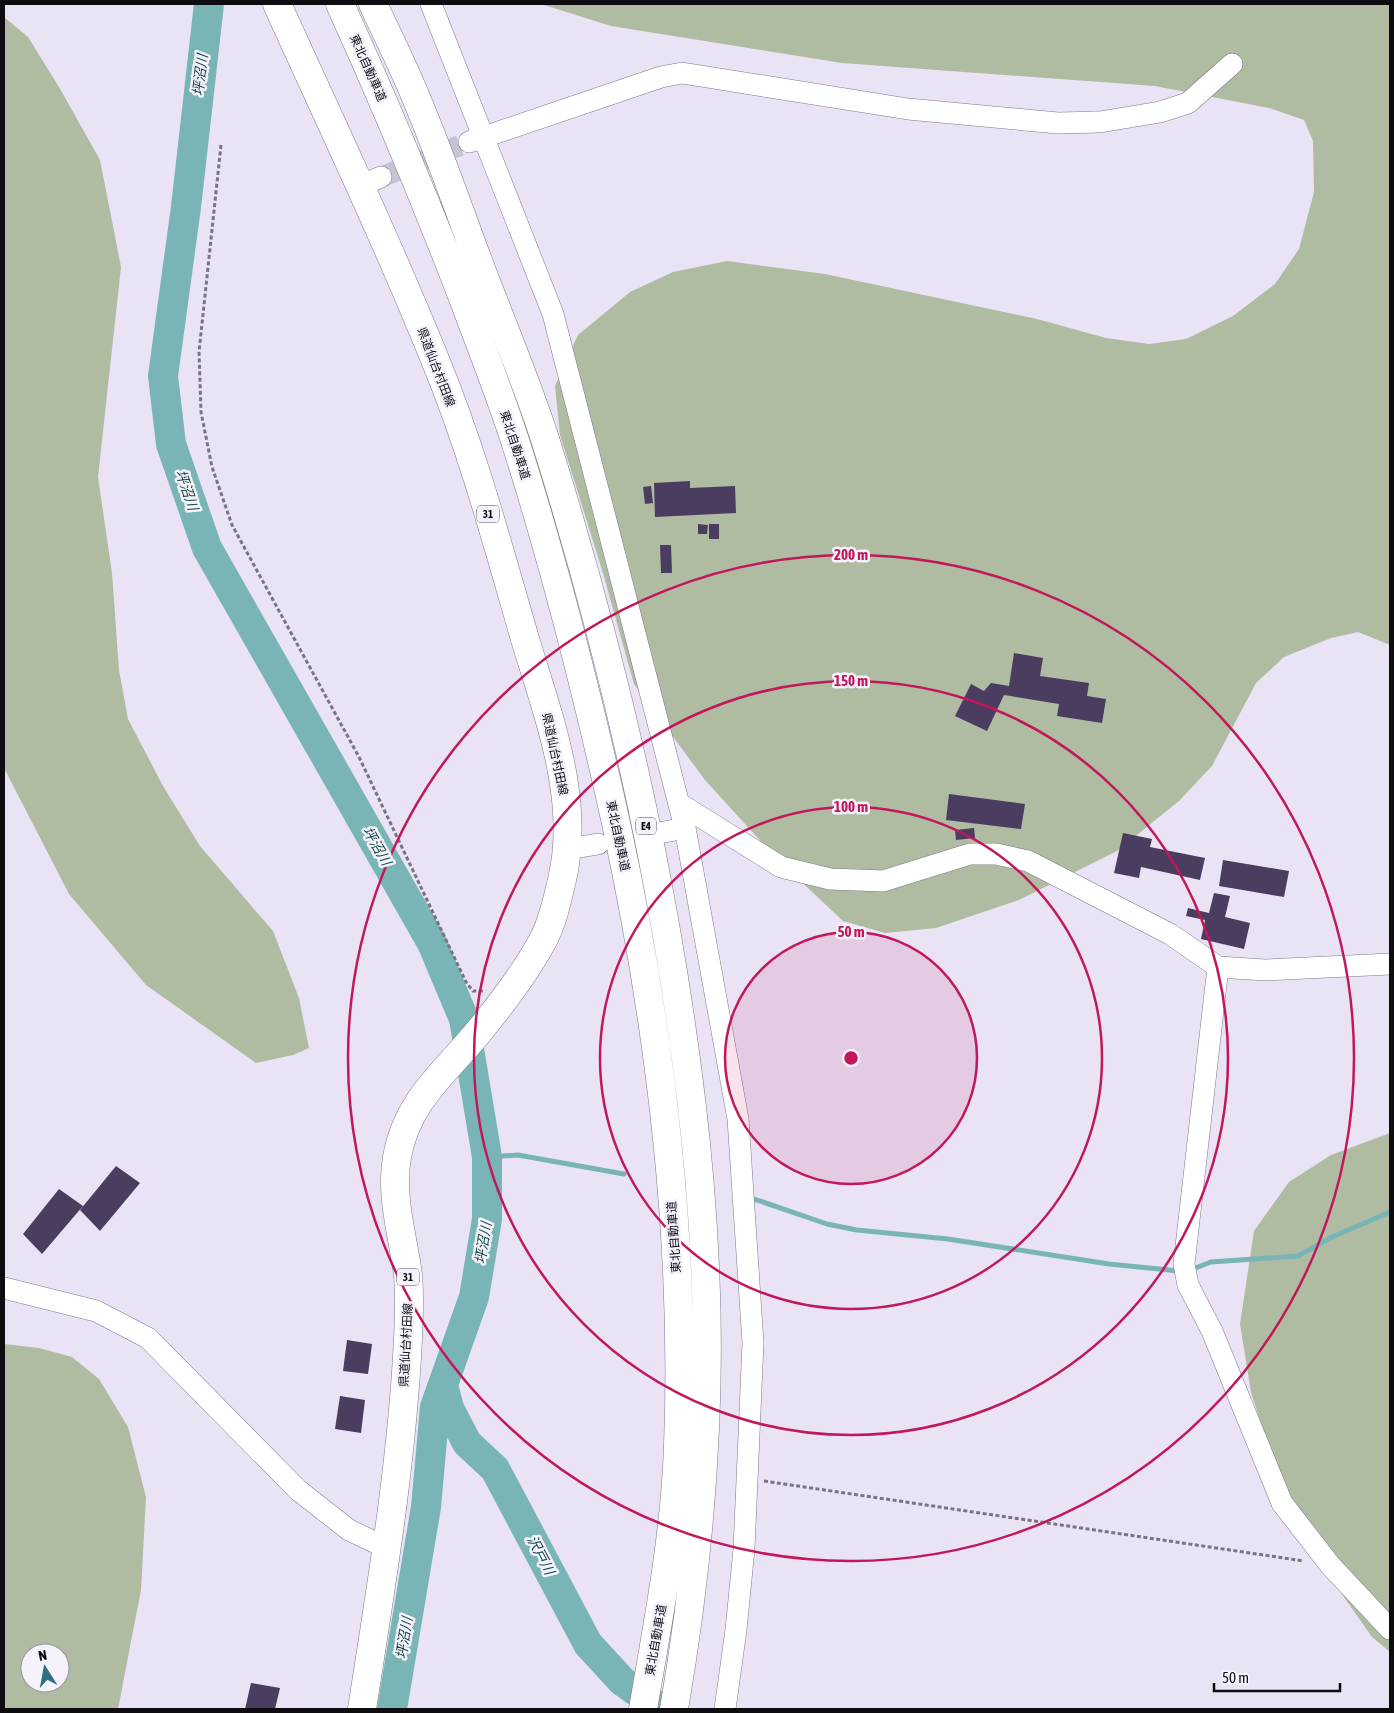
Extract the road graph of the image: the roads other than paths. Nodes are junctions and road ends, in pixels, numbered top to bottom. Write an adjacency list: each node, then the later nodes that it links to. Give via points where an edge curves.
1 (277, 4): 11 (main road, 県道仙台村田線 / 31, via 370,181 485,501 563,777)
2 (340, 4): 19 (main road, 東北自動車道 / E4, via 417,179 516,443 601,755 647,984 665,1119 680,1325 674,1499 661,1618)
3 (373, 4): 17 (main road, E4, via 417,98 544,436 609,666 636,773 657,877 683,1027 694,1124 706,1319 705,1426 697,1544)
4 (431, 4): 6 (street)
5 (1232, 64): 6 (street, via 1188,103 1160,112 1100,122 1058,123 908,109 682,73 661,77)
6 (476, 138): 7 (street, via 553,314)
7 (680, 804): 8 (street); 13 (street, via 781,867 830,879 883,881 970,854 996,854 1028,861 1170,934)
8 (685, 828): 9 (street); 20 (street, via 738,1120 753,1343 736,1630)
9 (664, 832)
10 (598, 844): 11 (street)
11 (568, 849): 15 (main road, 県道仙台村田線 / 31, via 555,909 544,938 516,983 479,1032 430,1084 404,1131 397,1159 395,1188 408,1275 408,1330)
12 (1390, 964): 13 (street, via 1265,970)
13 (1218, 967): 16 (street, via 1184,1270 1282,1502 1330,1565)
14 (4, 1288): 15 (street, via 96,1311 148,1338 298,1490 349,1530)
15 (386, 1548): 18 (main road, 県道仙台村田線 / 31)
16 (1390, 1629)
17 (676, 1699)
18 (362, 1709)
19 (643, 1709)
20 (725, 1709)

